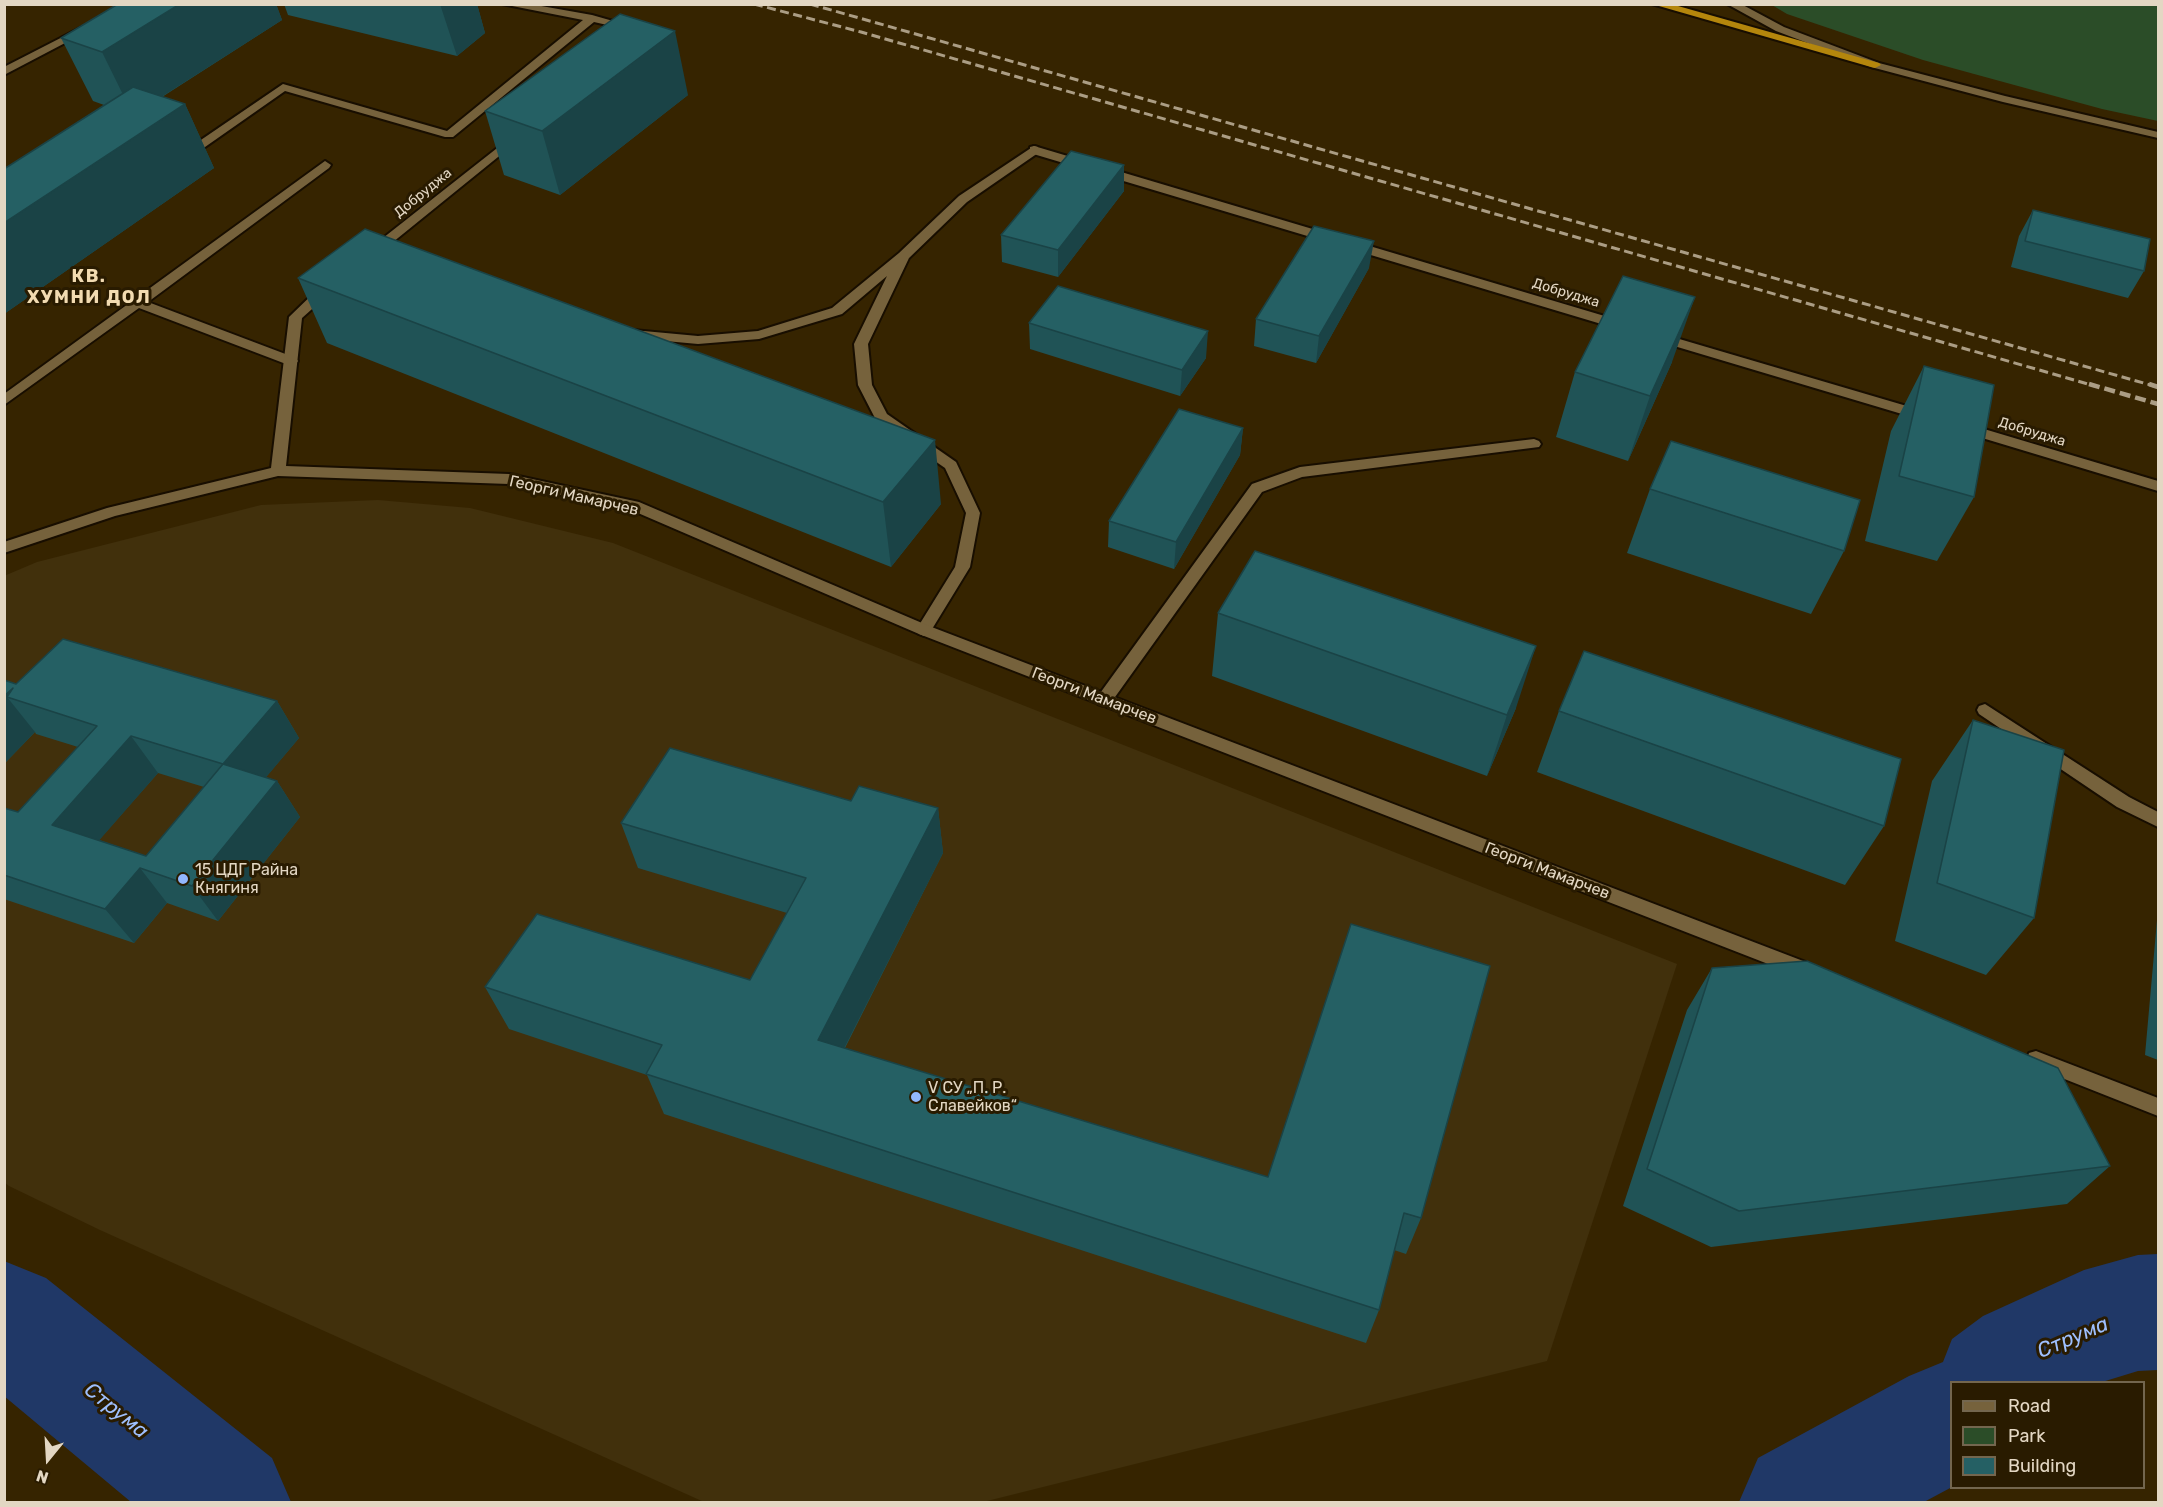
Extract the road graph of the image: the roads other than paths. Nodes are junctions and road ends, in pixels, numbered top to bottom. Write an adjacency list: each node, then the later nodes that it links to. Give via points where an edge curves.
1 (507, 4): 4 (street)
2 (1657, 4): 7 (highway)
3 (1732, 4): 7 (street, via 1780,29)
4 (592, 18): 6 (street); 11 (street, via 449,135 283,87)
5 (97, 21): 8 (street)
6 (636, 29)
7 (1875, 65): 10 (street)
8 (4, 72)
9 (526, 129): 14 (street, Добруджа)
10 (2158, 136)
11 (201, 144)
12 (325, 165): 16 (street)
13 (903, 256): 17 (street, via 837,311 759,335 698,340 637,335); 22 (street, Добруджа, via 963,199 1034,150); 24 (street, via 861,344 865,385 881,417 951,465 973,513 962,567)
14 (361, 262)
15 (339, 286): 18 (street, via 296,317)
16 (140, 303): 18 (street); 19 (street)
17 (615, 327)
18 (291, 361): 21 (street)
19 (4, 400)
20 (1534, 444): 25 (street, via 1300,472 1257,488)
21 (278, 471): 23 (street, Георги Мамарчев, via 112,512); 24 (street, Георги Мамарчев, via 509,479 634,506)
22 (2158, 486)
23 (4, 548)
24 (924, 630): 25 (street, Георги Мамарчев)
25 (1104, 700): 28 (street, Георги Мамарчев)
26 (1985, 710): 27 (street, via 2122,802)
27 (2158, 820)
28 (1826, 978)
29 (2025, 1055): 30 (street)
30 (2158, 1107)

